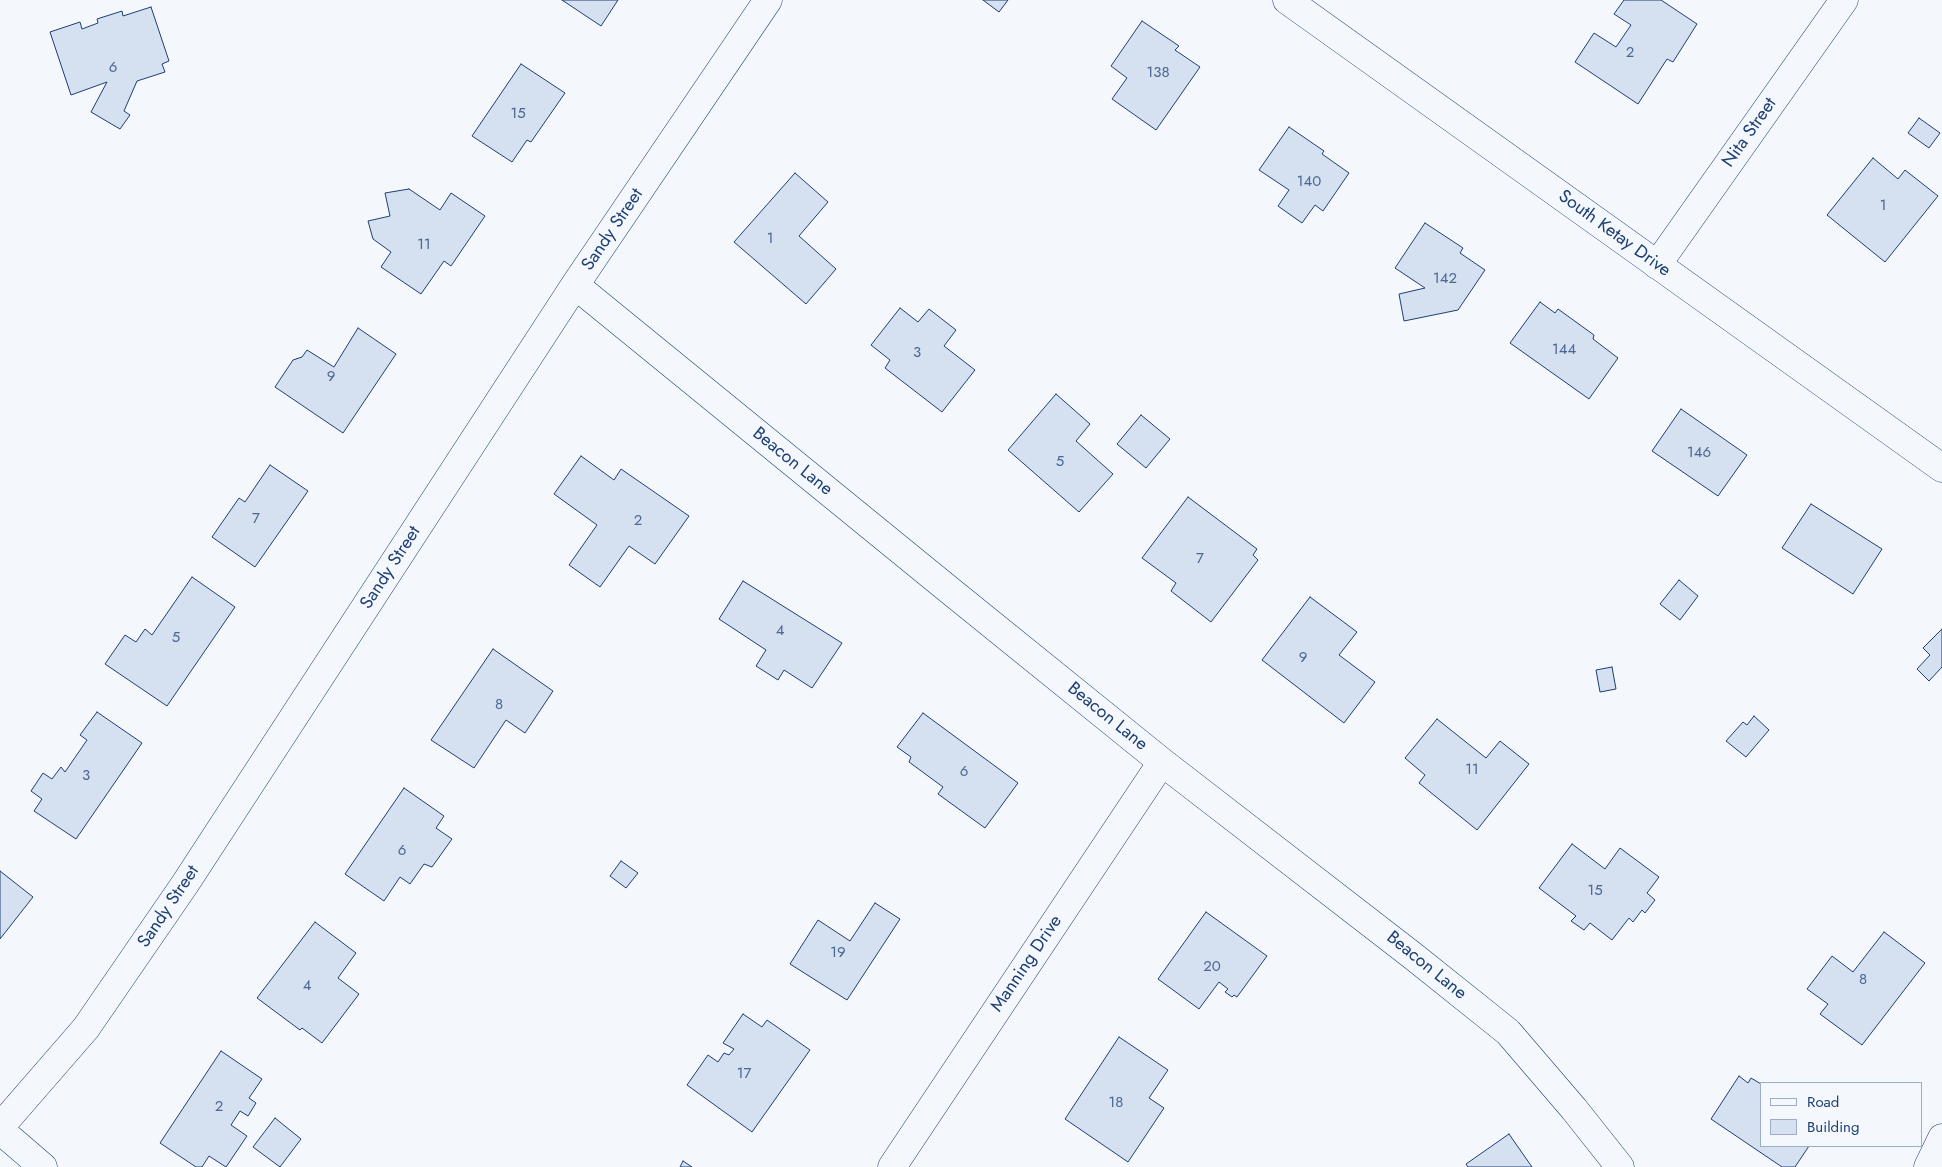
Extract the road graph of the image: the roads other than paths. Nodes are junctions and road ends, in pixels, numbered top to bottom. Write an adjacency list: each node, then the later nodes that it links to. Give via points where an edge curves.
1 (768, 0): 5 (street, Sandy Street)
2 (1287, 0): 4 (street, South Ketay Drive)
3 (1844, 0): 4 (street, Nita Street)
4 (1657, 265): 6 (street, South Ketay Drive)
5 (575, 285): 7 (street, Beacon Lane); 8 (street, Sandy Street, via 185,884 86,1028)
6 (1942, 468)
7 (1162, 762): 11 (street, Manning Drive); 12 (street, Beacon Lane, via 1508,1032)
8 (0, 1129): 10 (street)
9 (1942, 1138): 13 (street)
10 (43, 1167)
11 (892, 1167)
12 (1620, 1167)
13 (1928, 1167)

